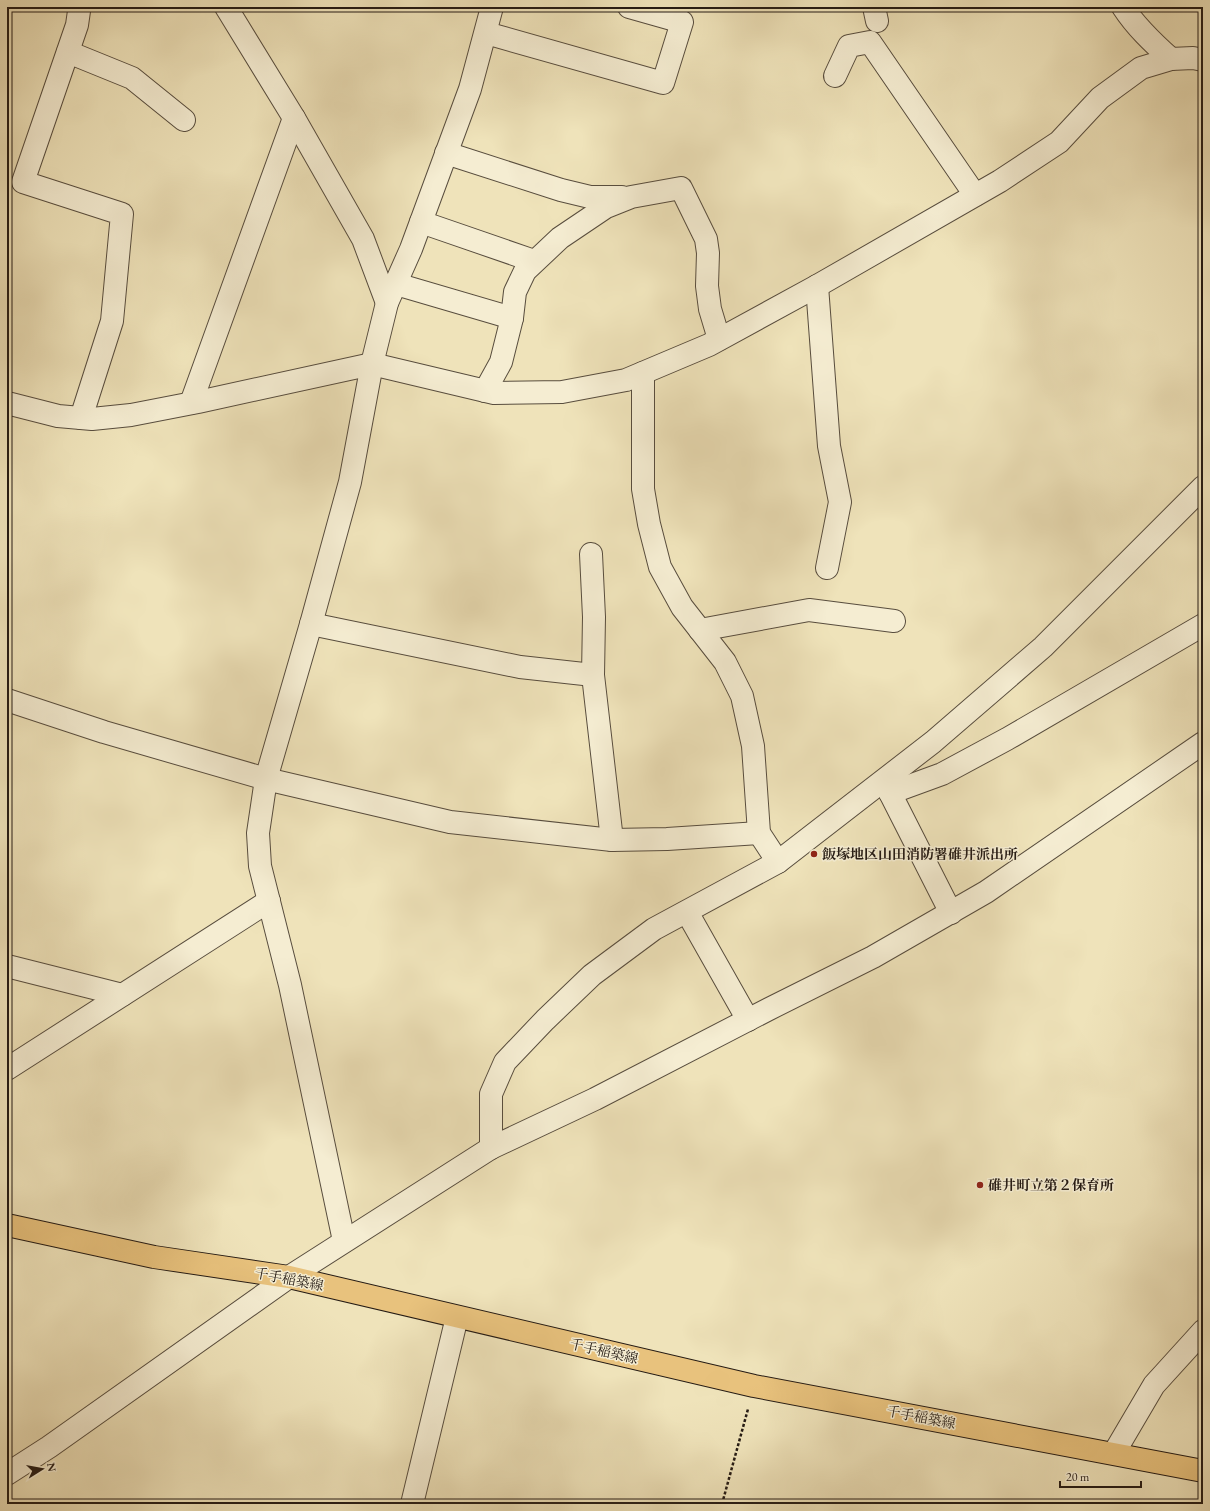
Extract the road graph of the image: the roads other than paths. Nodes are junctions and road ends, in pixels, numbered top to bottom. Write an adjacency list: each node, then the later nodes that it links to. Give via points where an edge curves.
1 (78, 7): 7 (street, via 77,25)
2 (226, 7): 11 (street)
3 (492, 7): 6 (street)
4 (630, 7): 6 (street, via 682,22 663,83)
5 (1123, 7): 8 (street, via 1130,18)
6 (486, 33): 13 (street, via 470,89)
7 (68, 52): 12 (street, via 132,78); 14 (street)
8 (1171, 59): 9 (street); 15 (street, via 1141,68 1100,98 1059,142)
9 (1203, 60)
10 (835, 76): 15 (street, via 849,46 870,42)
11 (294, 118): 20 (street); 27 (street)
12 (184, 120)
13 (446, 153): 16 (street, via 590,197); 17 (street)
14 (15, 179): 28 (street, via 122,214 112,321)
15 (975, 195): 19 (street)
16 (631, 196): 18 (street, via 599,211 560,238); 22 (street, via 681,188 706,239 707,286 710,309)
17 (421, 222): 18 (street); 20 (street)
18 (534, 261): 21 (street, via 525,271 515,292)
19 (817, 286): 22 (street); 31 (street, via 829,446 840,502)
20 (391, 293): 21 (street); 23 (street)
21 (512, 318): 25 (street, via 501,362)
22 (719, 339): 24 (street)
23 (372, 364): 25 (street); 27 (street); 33 (street, via 350,482)
24 (643, 373): 25 (street, via 626,380 562,392); 35 (street, via 644,489 649,524 660,567 682,607)
25 (485, 391)
26 (7, 402): 28 (street, via 58,416)
27 (190, 403): 28 (street, via 131,415)
28 (81, 418)
29 (1203, 487): 40 (street, via 1043,647 933,742)
30 (591, 554): 36 (street, via 594,617)
31 (827, 568)
32 (894, 621): 35 (street, via 809,610)
33 (311, 624): 36 (street, via 520,667); 39 (street)
34 (1203, 625): 40 (street, via 942,774)
35 (700, 630): 41 (street, via 725,662 742,696 753,746)
36 (592, 675): 42 (street)
37 (7, 700): 39 (street, via 104,732)
38 (1203, 743): 46 (street, via 986,892)
39 (266, 779): 42 (street, via 450,822); 44 (street, via 258,833 260,866)
40 (887, 787): 43 (street); 46 (street)
41 (759, 833): 42 (street); 43 (street)
42 (612, 840)
43 (778, 862): 45 (street)
44 (269, 901): 48 (street); 53 (street, via 290,985)
45 (687, 912): 49 (street); 51 (street, via 654,930 592,975 505,1062 492,1094)
46 (951, 913): 49 (street, via 873,957)
47 (7, 966): 48 (street)
48 (122, 995): 50 (street)
49 (748, 1020): 51 (street, via 595,1099)
50 (7, 1069)
51 (491, 1148): 53 (street)
52 (7, 1225): 54 (main road, 千手稲築線, via 154,1257)
53 (344, 1241): 54 (street)
54 (289, 1277): 55 (main road, 千手稲築線); 59 (street)
55 (457, 1317): 57 (main road, 千手稲築線, via 754,1386); 60 (street)
56 (1203, 1331): 57 (street, via 1154,1385)
57 (1114, 1453): 58 (main road, 千手稲築線)
58 (1203, 1471)
59 (7, 1474)
60 (412, 1504)

